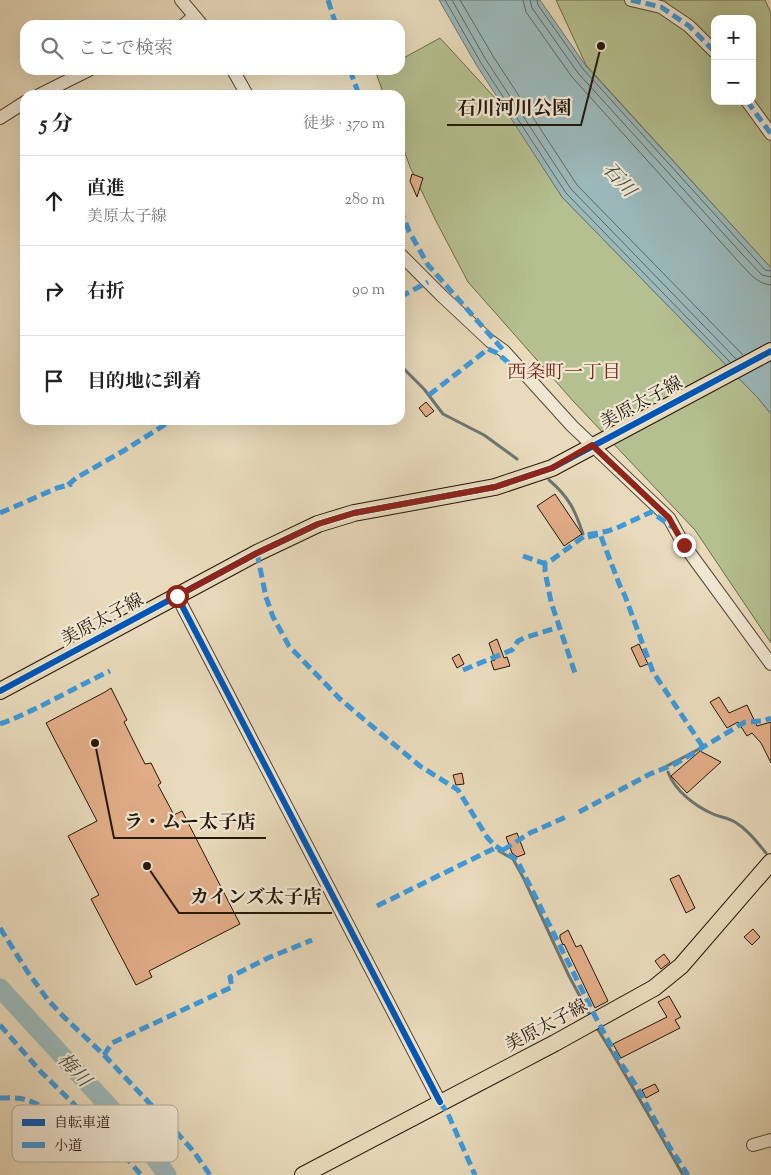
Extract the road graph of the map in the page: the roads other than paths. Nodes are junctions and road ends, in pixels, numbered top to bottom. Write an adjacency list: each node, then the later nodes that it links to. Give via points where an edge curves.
1 (181, 0): 3 (street)
2 (631, 0): 4 (street, via 660,7 689,26)
3 (198, 20)
4 (711, 48)
5 (79, 75): 7 (street)
6 (236, 75): 8 (street)
7 (48, 90)
8 (245, 90)
9 (20, 105): 11 (street)
10 (750, 105): 12 (street)
11 (0, 118)
12 (771, 134)
13 (405, 259): 15 (street, via 490,341 504,350 572,426)
14 (771, 351): 15 (main road, 美原太子線)
15 (596, 443): 16 (main road, 美原太子線, via 552,468 495,487 354,513 318,524); 17 (street, via 669,518 684,545)
16 (177, 596): 18 (main road, 美原太子線); 20 (street)
17 (771, 664)
18 (0, 691)
19 (771, 862): 20 (main road, 美原太子線, via 681,966 654,988)
20 (440, 1102): 23 (main road, 美原太子線)
21 (771, 1140): 22 (street)
22 (753, 1145)
23 (303, 1175)

